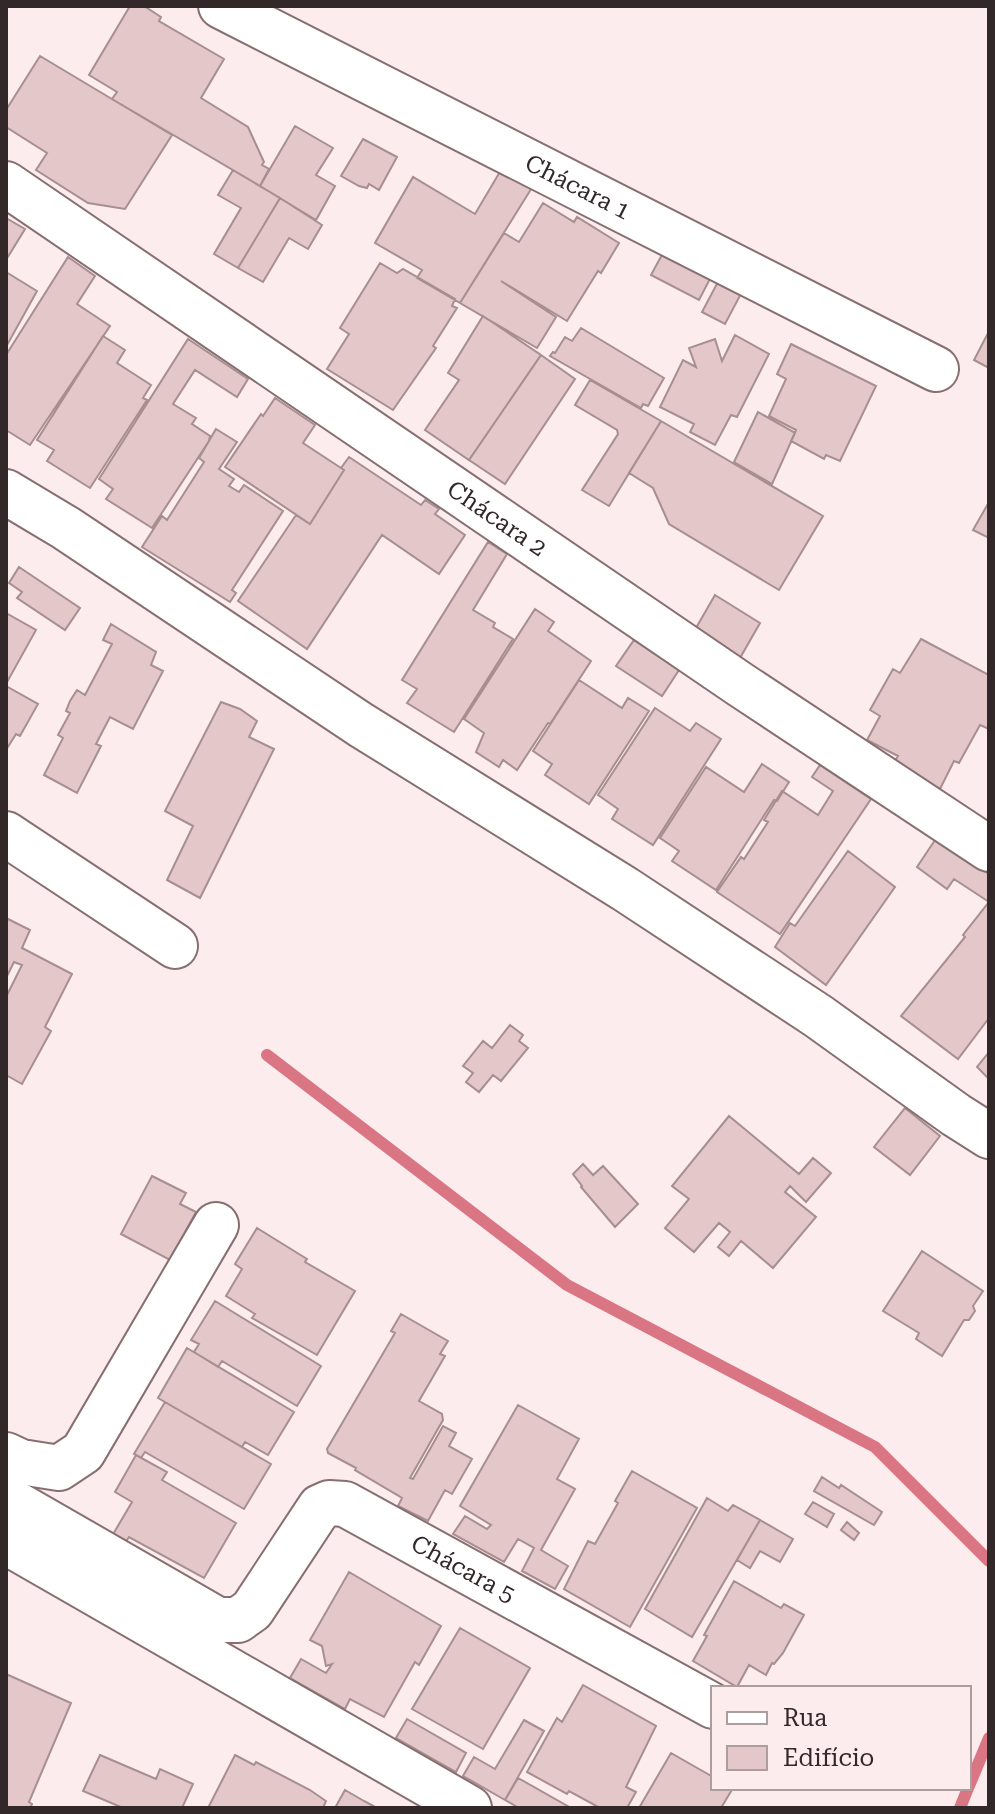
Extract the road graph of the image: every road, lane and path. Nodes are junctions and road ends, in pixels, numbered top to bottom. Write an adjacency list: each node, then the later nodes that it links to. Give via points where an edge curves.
1 (221, 6): 3 (street, Chácara 1)
2 (6, 184): 6 (street, Chácara 2)
3 (936, 369)
4 (6, 492): 8 (street, via 361,725 625,889)
5 (6, 834): 7 (street)
6 (989, 849)
7 (175, 946)
8 (989, 1136)
9 (216, 1225): 10 (street, via 83,1452 59,1468)
10 (6, 1455)
11 (6, 1498): 13 (street, Chácara 5, via 218,1620 238,1620 252,1610 320,1507 345,1504)
12 (6, 1542): 14 (street)
13 (711, 1705)
14 (469, 1808)

